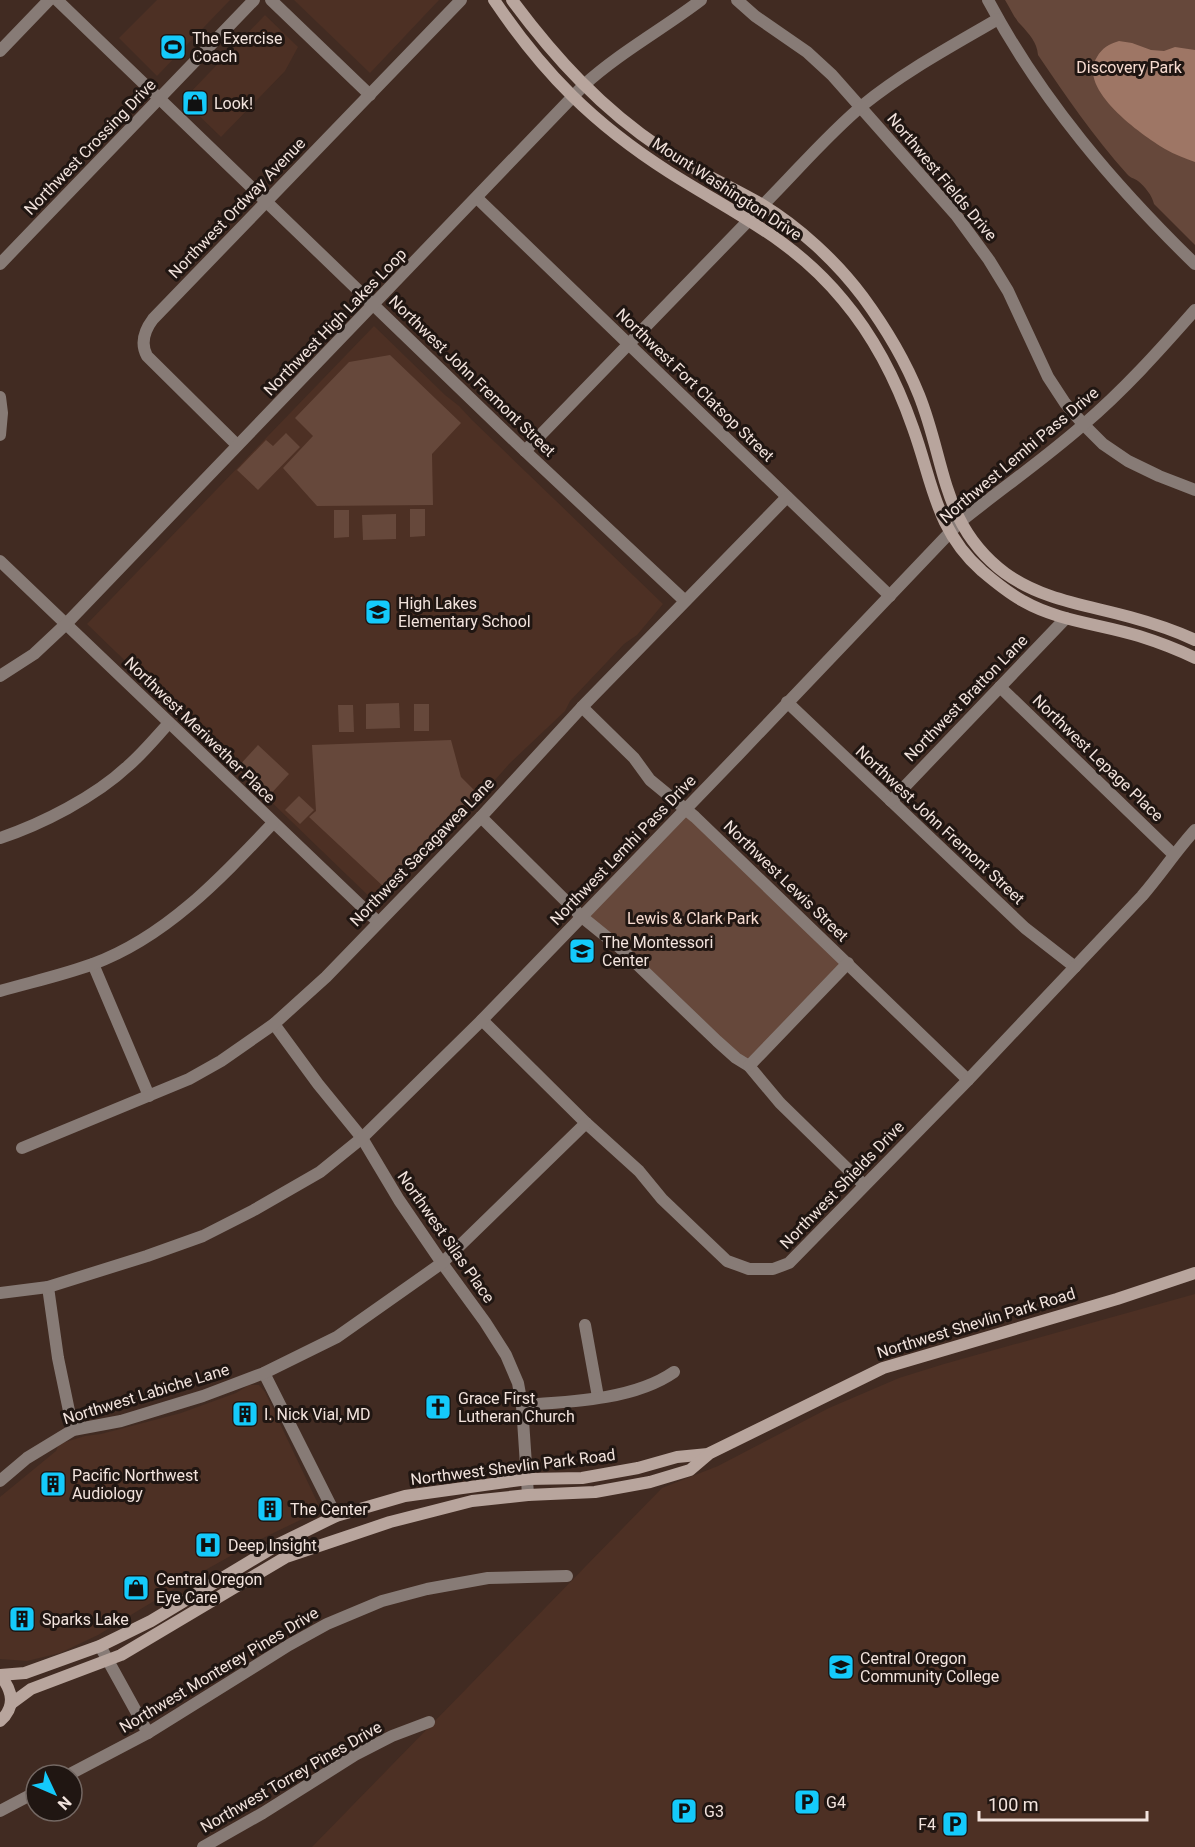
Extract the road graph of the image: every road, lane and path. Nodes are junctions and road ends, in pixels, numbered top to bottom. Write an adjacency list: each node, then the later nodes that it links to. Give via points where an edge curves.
1 (49, 0): 12 (street)
2 (57, 0): 16 (street, Northwest John Fremont Street)
3 (254, 0): 16 (street, Northwest Crossing Drive)
4 (271, 0): 14 (street)
5 (461, 0): 14 (street, Northwest Ordway Avenue)
6 (494, 0): 15 (main road, Mount Washington Drive, via 533,55)
7 (512, 0): 13 (main road, Mount Washington Drive, via 552,52)
8 (701, 0): 13 (street, Northwest High Lakes Loop)
9 (736, 0): 17 (street, Northwest Fields Drive, via 807,52)
10 (988, 0): 11 (street)
11 (998, 19): 17 (street, via 920,64); 23 (street, via 1066,122 1151,221)
12 (0, 51)
13 (584, 85): 15 (street, Northwest High Lakes Loop); 20 (main road, Mount Washington Drive, via 664,150)
14 (369, 95): 19 (street, Northwest Ordway Avenue)
15 (572, 97): 18 (street, Northwest High Lakes Loop); 21 (main road, Mount Washington Drive, via 642,154)
16 (159, 99): 19 (street, Northwest John Fremont Street); 22 (street, Northwest Crossing Drive)
17 (862, 107): 20 (street); 28 (street, Northwest Fields Drive, via 984,252 1008,291 1048,377)
18 (477, 198): 24 (street, Northwest High Lakes Loop); 26 (street, Northwest Fort Clatsop Street)
19 (267, 202): 24 (street, Northwest John Fremont Street); 30 (street, Northwest Ordway Avenue, via 153,319 143,342 145,353 155,365)
20 (762, 205): 34 (main road, Mount Washington Drive, via 841,271 884,327 919,396)
21 (750, 219): 26 (street); 35 (main road, Mount Washington Drive, via 819,273 867,330 899,391 934,499)
22 (0, 264)
23 (1195, 264)
24 (374, 305): 30 (street, Northwest High Lakes Loop); 31 (street, Northwest John Fremont Street)
25 (1195, 310): 28 (street, Northwest Lemhi Pass Drive)
26 (628, 344): 31 (street); 33 (street, Northwest Fort Clatsop Street)
27 (0, 397): 29 (street)
28 (1084, 425): 32 (street, Northwest Fields Drive, via 1128,461); 34 (street, Northwest Lemhi Pass Drive)
29 (0, 435)
30 (237, 446): 40 (street, Northwest High Lakes Loop)
31 (525, 451): 38 (street, Northwest John Fremont Street)
32 (1195, 490)
33 (787, 497): 37 (street, Northwest Fort Clatsop Street); 38 (street, Northwest Sacagawea Lane)
34 (960, 522): 35 (street, Northwest Lemhi Pass Drive); 41 (main road, Mount Washington Drive, via 985,556 1027,587 1174,630)
35 (950, 533): 37 (street, Northwest Lemhi Pass Drive); 39 (main road, Mount Washington Drive, via 975,564 1004,590)
36 (0, 561): 40 (street, Northwest Meriwether Place)
37 (890, 596): 45 (street, Northwest Lemhi Pass Drive)
38 (685, 601): 46 (street, Northwest Sacagawea Lane)
39 (1066, 618): 42 (main road, Mount Washington Drive, via 1138,636); 44 (street, Northwest Bratton Lane)
40 (66, 624): 43 (street, Northwest High Lakes Loop, via 34,654); 47 (street, Northwest Meriwether Place)
41 (1195, 640)
42 (1195, 658)
43 (0, 676)
44 (1000, 687): 48 (street, Northwest Bratton Lane); 54 (street, Northwest Lepage Place)
45 (787, 702): 48 (street, Northwest John Fremont Street); 49 (street, Northwest Lemhi Pass Drive)
46 (582, 707): 49 (street, Northwest Lewis Street, via 634,758 650,780); 50 (street, Northwest Sacagawea Lane)
47 (169, 723): 51 (street, Northwest Meriwether Place); 53 (street, via 127,767 83,799 31,827)
48 (891, 801): 59 (street, Northwest John Fremont Street, via 1024,928)
49 (687, 809): 55 (street, Northwest Lemhi Pass Drive); 57 (street, Northwest Lewis Street)
50 (481, 817): 55 (street); 56 (street, Northwest Sacagawea Lane)
51 (273, 823): 56 (street, Northwest Meriwether Place); 58 (street, via 198,899 146,936)
52 (1195, 830): 54 (street, Northwest Shields Drive)
53 (0, 838)
54 (1173, 854): 59 (street, Northwest Shields Drive, via 1152,884)
55 (582, 917): 61 (street, Northwest Lemhi Pass Drive); 63 (street)
56 (378, 922): 62 (street, Northwest Sacagawea Lane)
57 (848, 963): 63 (street); 64 (street, Northwest Lewis Street)
58 (93, 964): 60 (street); 65 (street)
59 (1075, 967): 64 (street, Northwest Shields Drive)
60 (0, 991)
61 (482, 1020): 66 (street, Northwest Shields Drive); 67 (street, Northwest Lemhi Pass Drive)
62 (274, 1024): 65 (street, Northwest Sacagawea Lane, via 222,1061); 67 (street, Northwest Silas Place)
63 (749, 1066): 69 (street, via 780,1103)
64 (968, 1080): 69 (street, Northwest Shields Drive)
65 (150, 1096): 68 (street, Northwest Sacagawea Lane)
66 (586, 1123): 69 (street, Northwest Shields Drive, via 727,1261 749,1269 773,1269 789,1263); 70 (street, Northwest Labiche Lane)
67 (362, 1138): 70 (street, Northwest Silas Place); 72 (street, Northwest Lemhi Pass Drive, via 320,1172 203,1236)
68 (22, 1148)
69 (864, 1185)
70 (442, 1263): 76 (street, Northwest Labiche Lane, via 337,1337); 78 (street, Northwest Silas Place, via 506,1355)
71 (1195, 1273): 80 (main road, Northwest Shevlin Park Road, via 883,1368)
72 (48, 1287): 73 (street, Northwest Lemhi Pass Drive); 79 (street)
73 (0, 1293)
74 (585, 1325): 77 (street)
75 (674, 1372): 77 (street, via 643,1387)
76 (264, 1373): 79 (street, Northwest Labiche Lane, via 121,1421); 84 (street)
77 (598, 1397): 78 (street)
78 (522, 1405): 81 (street, Northwest Silas Place)
79 (73, 1430): 82 (street, Northwest Labiche Lane, via 27,1458)
80 (710, 1453): 81 (main road, Northwest Shevlin Park Road, via 582,1478); 83 (main road, Northwest Shevlin Park Road, via 690,1470 650,1482 595,1492)
81 (528, 1479): 83 (street, Northwest Silas Place); 84 (main road, Northwest Shevlin Park Road, via 405,1496)
82 (0, 1481)
83 (528, 1495): 87 (main road, Northwest Shevlin Park Road, via 472,1501 430,1511 286,1557)
84 (336, 1516): 86 (main road, Northwest Shevlin Park Road)
85 (567, 1576): 92 (street, Northwest Monterey Pines Drive, via 489,1578 427,1588 382,1601 289,1644)
86 (100, 1646): 87 (street); 88 (main road, Northwest Shevlin Park Road, via 25,1672)
87 (108, 1661): 89 (main road, Northwest Shevlin Park Road, via 31,1689); 92 (street)
88 (0, 1675): 89 (main road, via 11,1692)
89 (12, 1703): 90 (main road)
90 (0, 1721)
91 (429, 1722): 96 (street, Northwest Torrey Pines Drive, via 355,1755)
92 (148, 1733): 93 (street, Northwest Monterey Pines Drive)
93 (84, 1767)
94 (24, 1798): 95 (street)
95 (0, 1810)
96 (203, 1847)

